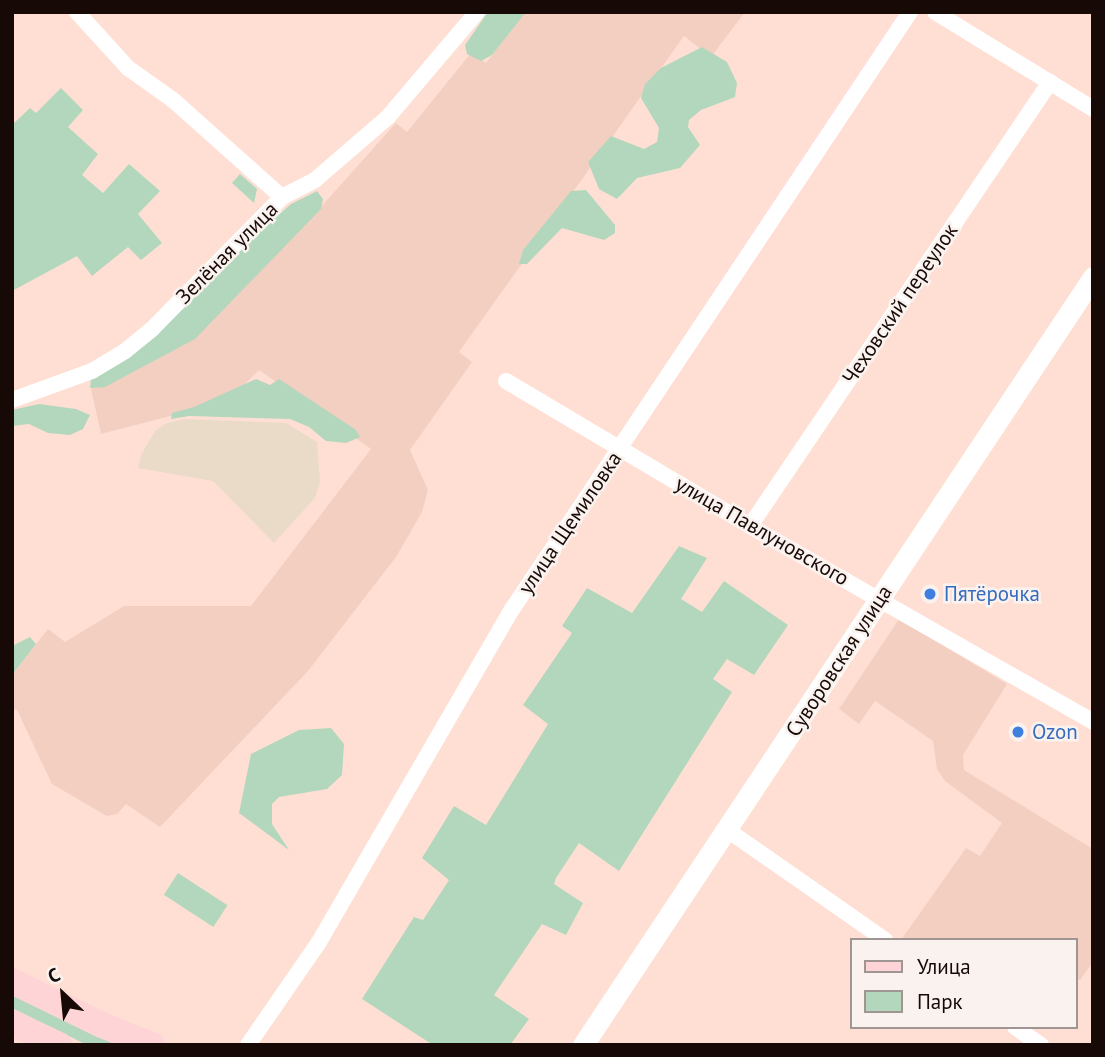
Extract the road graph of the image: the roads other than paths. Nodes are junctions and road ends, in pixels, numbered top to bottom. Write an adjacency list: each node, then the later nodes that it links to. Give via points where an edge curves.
1 (77, 12): 7 (street, via 128,68 183,108)
2 (477, 12): 7 (street, Зелёная улица, via 388,117 315,180)
3 (910, 12): 11 (street, улица Щемиловка)
4 (935, 12): 5 (street)
5 (1050, 82): 6 (street); 12 (street, Чеховский переулок)
6 (1093, 109)
7 (282, 197): 10 (street, Зелёная улица, via 125,351 93,371)
8 (1093, 277): 13 (street, Суворовская улица)
9 (506, 381): 11 (street, улица Павлуновского)
10 (12, 400)
11 (620, 448): 12 (street, улица Павлуновского); 22 (street, улица Щемиловка, via 513,608 319,942)
12 (750, 526): 13 (street, улица Павлуновского)
13 (881, 598): 14 (street, улица Павлуновского); 15 (street, Суворовская улица)
14 (1093, 722)
15 (726, 829): 16 (street); 23 (street, Суворовская улица)
16 (882, 938)
17 (12, 981): 21 (main road)
18 (12, 1023): 20 (main road)
19 (1018, 1029): 24 (street)
20 (59, 1045)
21 (152, 1045)
22 (248, 1045)
23 (583, 1045)
24 (1041, 1045)

